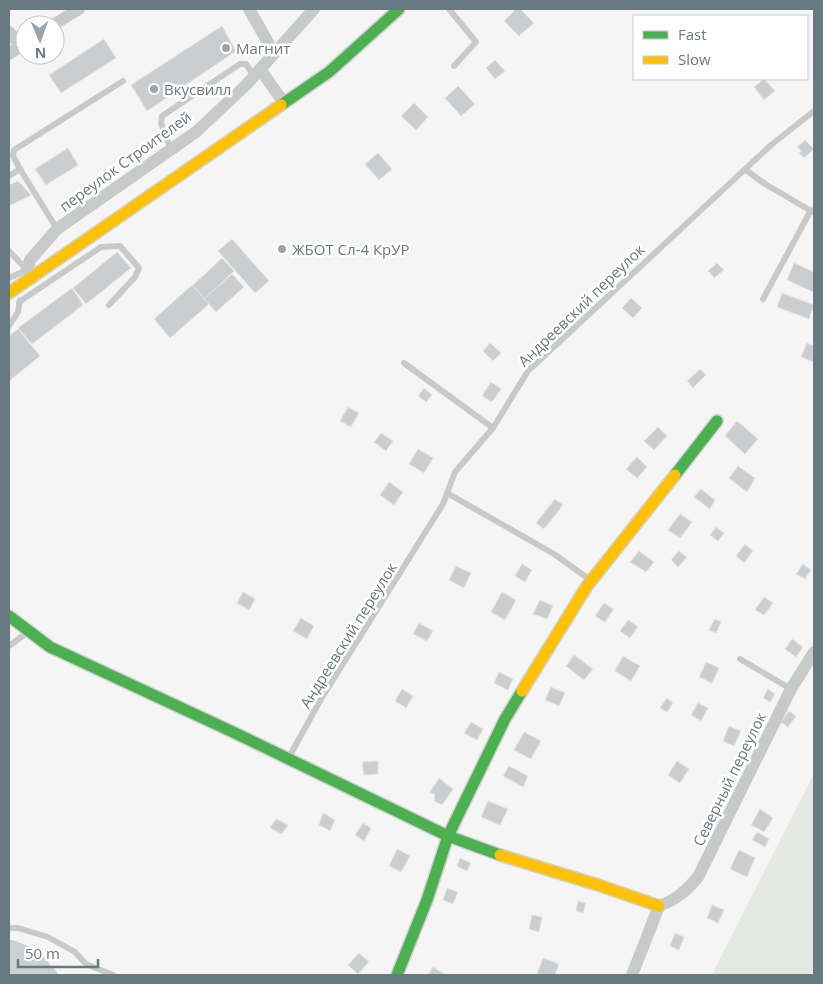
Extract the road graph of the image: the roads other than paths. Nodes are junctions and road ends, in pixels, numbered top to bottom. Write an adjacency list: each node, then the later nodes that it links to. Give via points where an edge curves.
1 (78, 9): 6 (street)
2 (249, 9): 7 (street)
3 (314, 9): 7 (street, переулок Строителей)
4 (399, 9): 11 (street, via 328,72)
5 (449, 9): 8 (lane, via 476,42)
6 (65, 17)
7 (274, 53): 9 (street, переулок Строителей)
8 (454, 66)
9 (257, 72): 11 (street); 13 (street, переулок Строителей, via 196,132); 13 (lane, via 246,64 240,64 162,116 161,123)
10 (123, 80): 14 (lane, via 14,150 13,156)
11 (284, 103): 20 (street)
12 (814, 111): 15 (lane, Андреевский переулок)
13 (171, 150): 18 (street, переулок Строителей)
14 (20, 169): 16 (lane); 18 (lane)
15 (746, 170): 17 (lane); 29 (lane, Андреевский переулок, via 528,371)
16 (9, 176)
17 (813, 211): 23 (lane)
18 (57, 229): 20 (street, переулок Строителей, via 30,260)
19 (9, 251): 20 (lane)
20 (29, 274): 21 (lane); 22 (street); 24 (lane)
21 (9, 278)
22 (9, 293)
23 (763, 299)
24 (19, 302): 25 (lane, via 101,247 120,246 139,268 135,277); 26 (lane, via 18,312)
25 (109, 305)
26 (9, 326)
27 (404, 363): 29 (lane)
28 (717, 421): 31 (street)
29 (493, 428): 30 (lane, Андреевский переулок, via 455,472)
30 (447, 493): 31 (lane, via 554,554); 38 (lane, Андреевский переулок, via 321,699)
31 (592, 580): 39 (street, via 505,719)
32 (9, 616): 33 (street)
33 (29, 631): 34 (lane); 38 (street, via 50,647)
34 (9, 646)
35 (814, 652): 37 (street, Северный переулок)
36 (740, 659): 37 (lane)
37 (792, 689): 40 (street, Северный переулок, via 698,877 683,894)
38 (288, 760): 39 (street)
39 (448, 836): 40 (street); 43 (street)
40 (659, 906): 44 (street)
41 (9, 928): 42 (lane, via 48,936 75,952 86,964)
42 (113, 975)
43 (397, 975)
44 (632, 975)

